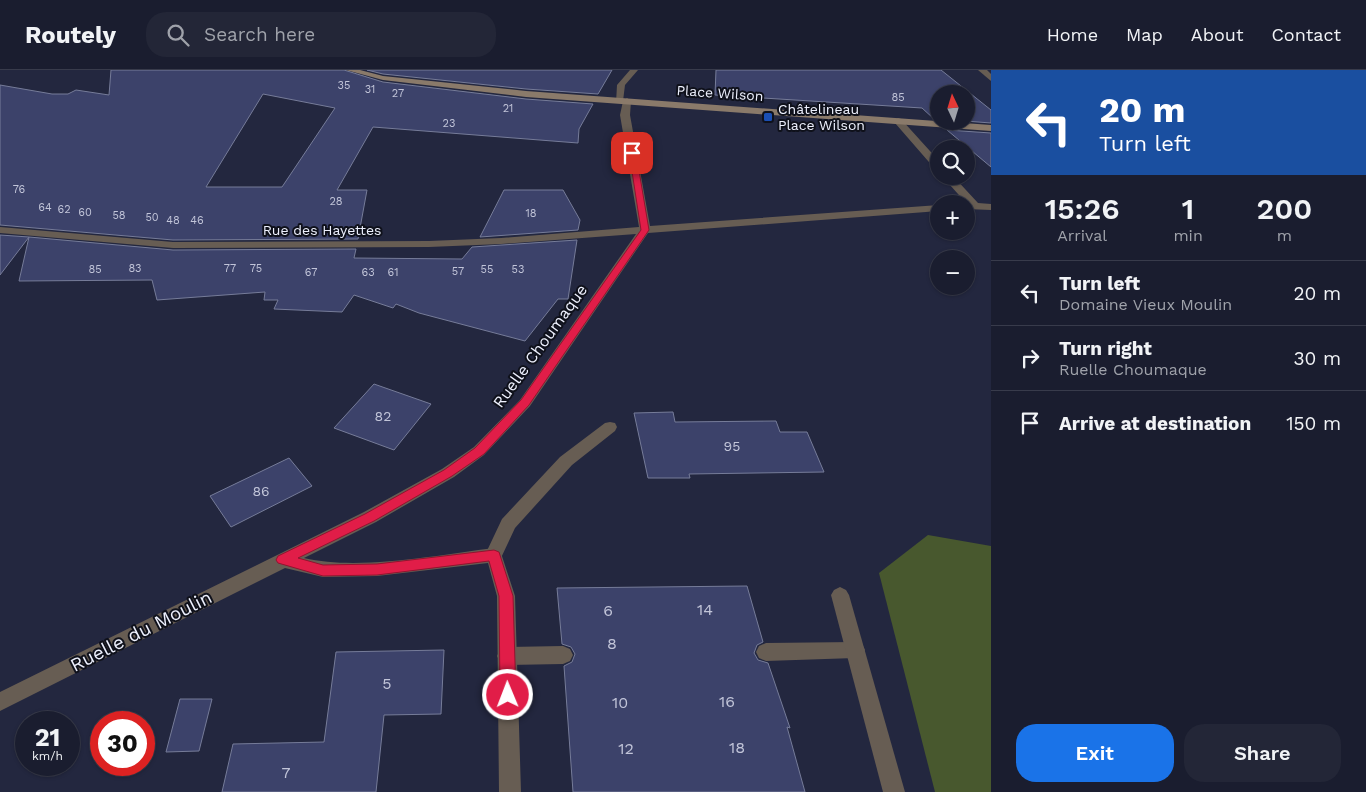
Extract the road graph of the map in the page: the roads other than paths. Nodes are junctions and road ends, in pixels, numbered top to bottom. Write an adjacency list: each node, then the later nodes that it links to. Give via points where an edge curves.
1 (350, 70): 5 (street, Place Wilson, via 384,78 507,92)
2 (634, 70): 5 (street, via 621,84)
3 (982, 70): 4 (street)
4 (991, 79)
5 (623, 101): 6 (street, Place Wilson); 15 (street)
6 (898, 121): 7 (street, Place Wilson); 8 (street)
7 (991, 128)
8 (930, 157)
9 (954, 185): 10 (street)
10 (962, 195)
11 (975, 206): 12 (street)
12 (991, 207)
13 (930, 209): 15 (street)
14 (0, 230): 15 (street, Rue des Hayettes, via 235,246 438,244)
15 (645, 230): 18 (street, Ruelle Choumaque, via 525,403 480,451 370,518)
16 (610, 427): 17 (street, via 566,461 508,524)
17 (494, 555): 18 (street, via 377,569 323,570); 23 (street, via 506,596)
18 (283, 560): 24 (street, Ruelle du Moulin)
19 (840, 595): 20 (street)
20 (855, 650): 21 (street); 26 (street)
21 (766, 652)
22 (563, 655): 23 (street)
23 (507, 656): 25 (street)
24 (0, 702)
25 (510, 792)
26 (894, 792)

